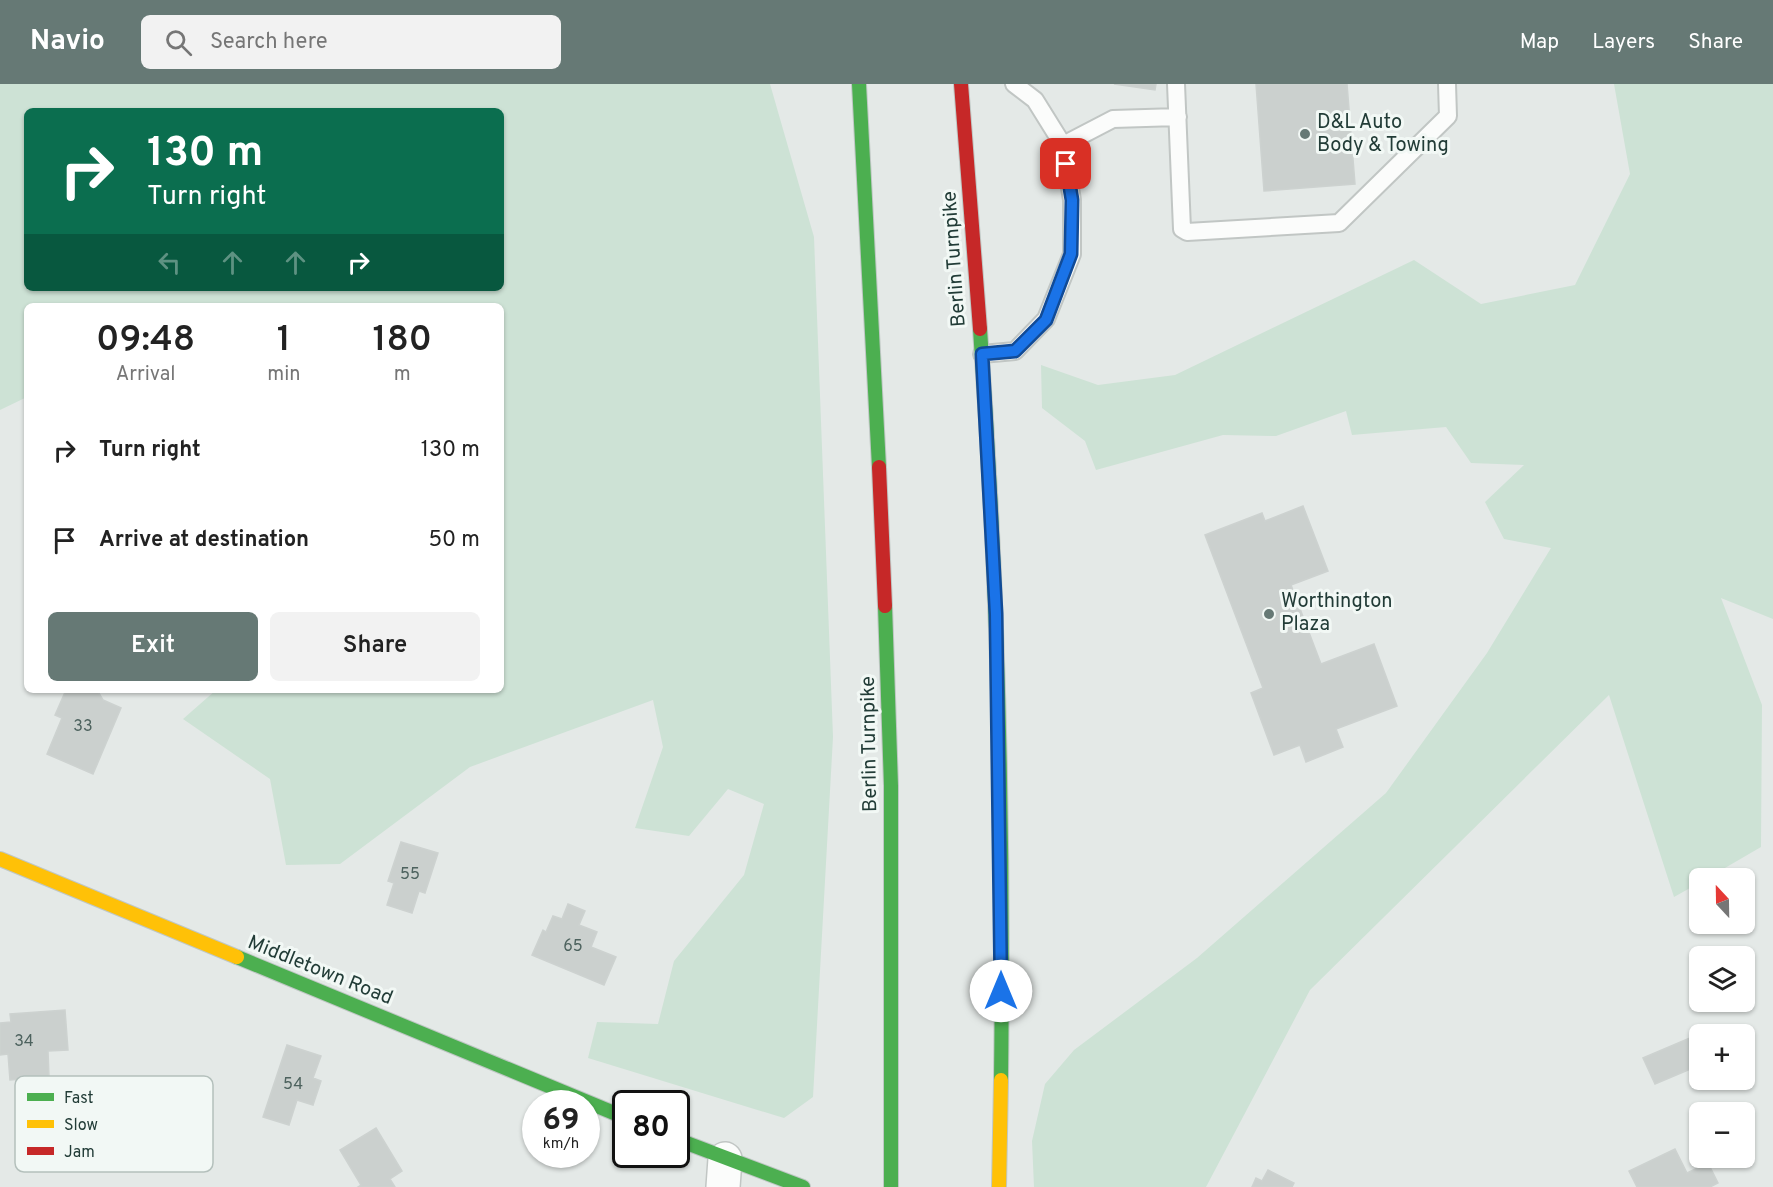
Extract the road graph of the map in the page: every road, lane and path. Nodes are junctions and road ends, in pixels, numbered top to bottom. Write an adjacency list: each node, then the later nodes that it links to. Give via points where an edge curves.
1 (859, 84): 14 (main road, Berlin Turnpike, via 891,774)
2 (961, 84): 8 (main road, Berlin Turnpike)
3 (1014, 84): 7 (lane, via 1035,100)
4 (1176, 84): 6 (lane)
5 (1447, 84): 6 (lane, via 1448,116 1339,223 1187,232 1182,229)
6 (1178, 117): 7 (lane, via 1113,119)
7 (1063, 145): 8 (lane, via 1072,200 1071,254 1046,320 1015,351)
8 (982, 354): 15 (main road, Berlin Turnpike, via 996,625 1001,951)
9 (0, 859): 10 (main road, Middletown Road)
10 (612, 1112)
11 (690, 1149): 12 (main road)
12 (724, 1173): 13 (main road)
13 (803, 1187)
14 (891, 1187)
15 (999, 1187)

